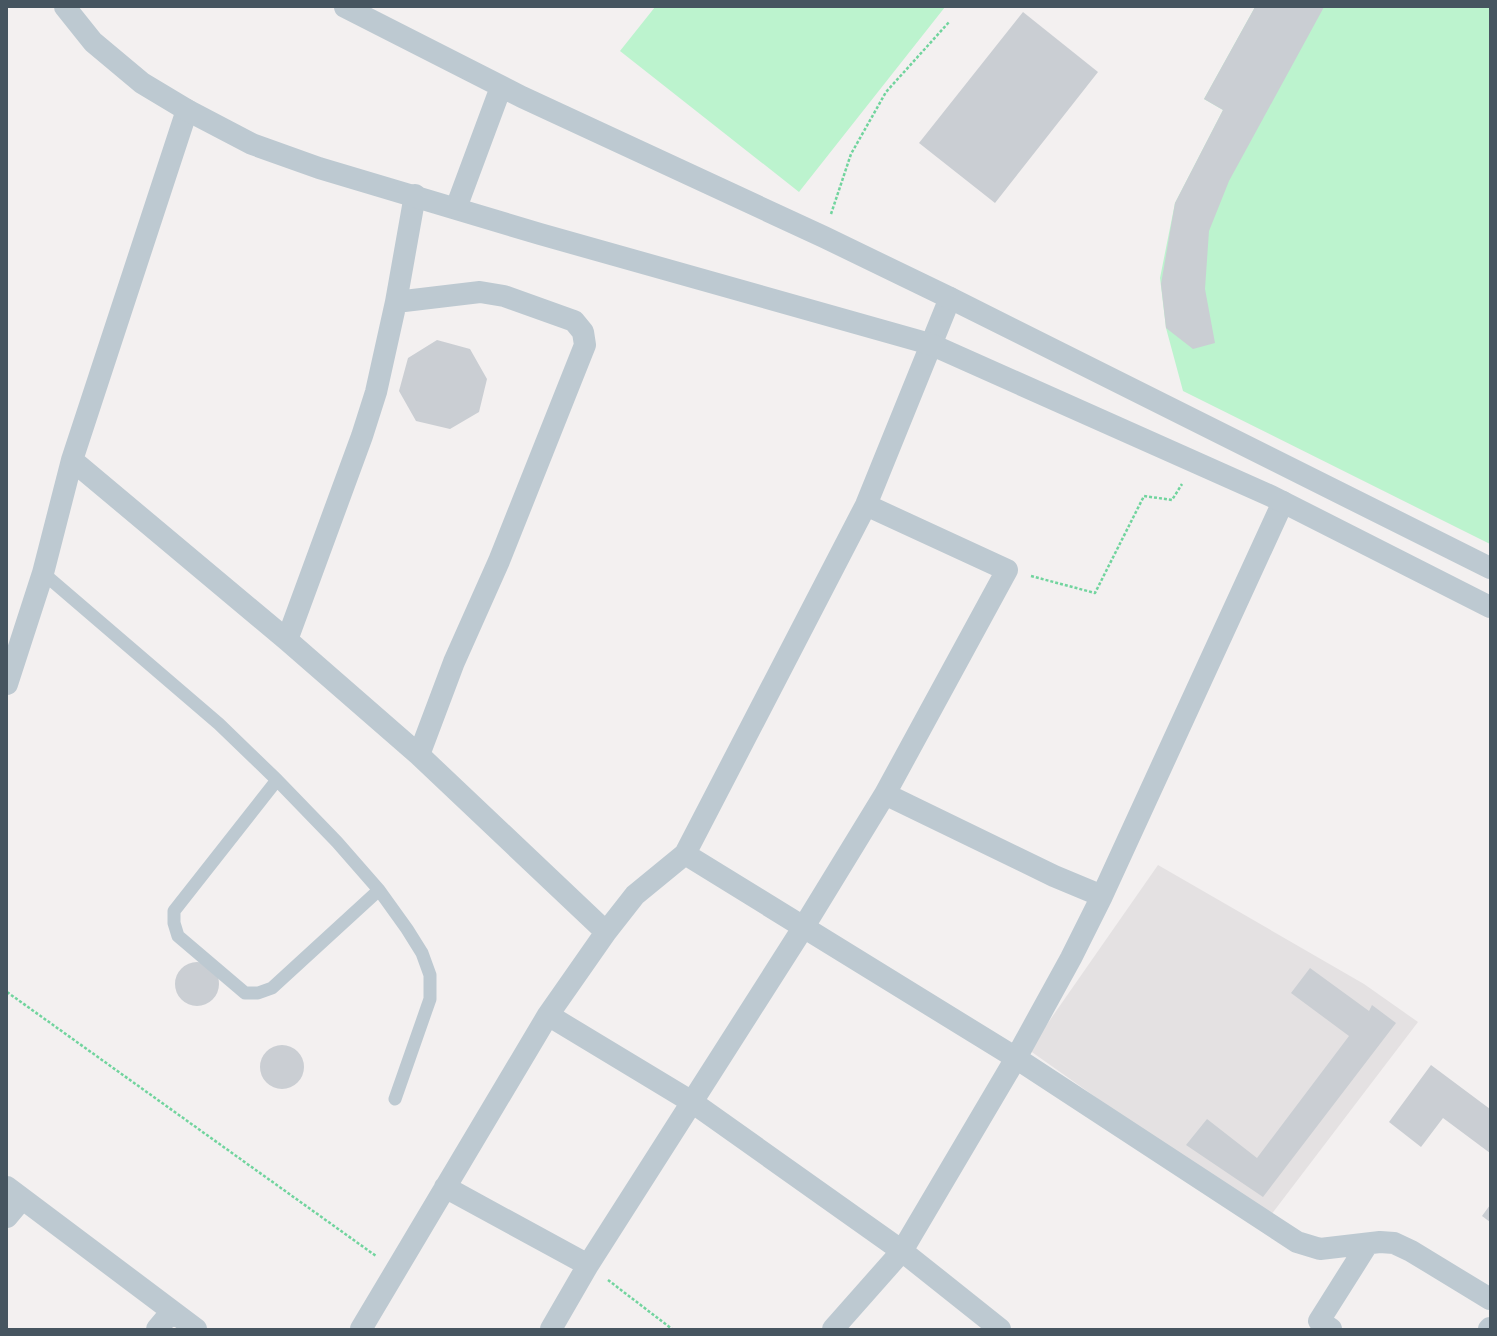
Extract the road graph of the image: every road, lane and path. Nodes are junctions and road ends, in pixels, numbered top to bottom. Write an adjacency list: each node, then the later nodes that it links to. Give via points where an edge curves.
1 (65, 7): 5 (street, via 93,42 142,83)
2 (345, 7): 4 (street)
3 (950, 21): 8 (path, via 886,92 850,154)
4 (500, 87): 7 (street); 8 (street)
5 (187, 110): 6 (street, via 252,144 319,168); 12 (street)
6 (414, 195): 7 (street); 10 (street)
7 (456, 208): 11 (street, via 623,258)
8 (824, 237): 9 (street)
9 (950, 298): 11 (street); 16 (street)
10 (396, 302): 20 (street, via 376,392 362,436); 22 (street, via 480,292 504,296 574,321 582,332 585,345 499,561 454,662)
11 (930, 344): 13 (street); 15 (street)
12 (72, 460): 18 (street); 20 (street)
13 (1195, 461): 14 (street); 17 (path, via 1172,500 1144,496 1095,593)
14 (1283, 502): 19 (street); 27 (street)
15 (866, 505): 17 (street); 25 (street)
16 (1490, 568)
17 (1007, 570): 24 (street)
18 (43, 573): 21 (street); 23 (lane, via 219,724)
19 (1490, 607)
20 (287, 640): 22 (street)
21 (7, 684)
22 (419, 756): 29 (street)
23 (277, 780): 26 (lane); 26 (lane, via 174,911 178,936 245,992 258,993 272,988)
24 (885, 794): 27 (street, via 1054,876); 28 (street)
25 (685, 854): 28 (street); 29 (street, via 635,895)
26 (379, 890): 33 (lane, via 422,953 430,975 430,999)
27 (1102, 896): 32 (street)
28 (803, 928): 32 (street); 34 (street)
29 (606, 932): 31 (street)
30 (7, 992): 41 (path)
31 (548, 1015): 34 (street); 35 (street)
32 (1016, 1058): 38 (street, via 1297,1242 1320,1248); 39 (street)
33 (395, 1099)
34 (692, 1102): 39 (street); 40 (street)
35 (445, 1187): 40 (street); 41 (street)
36 (15, 1193): 37 (street); 43 (street)
37 (7, 1217)
38 (1367, 1245): 42 (street, via 1380,1242 1394,1243); 44 (street)
39 (902, 1251): 50 (street); 51 (street)
40 (588, 1265): 48 (street); 49 (path)
41 (396, 1271): 47 (street)
42 (1490, 1299)
43 (172, 1311): 45 (street); 46 (street)
44 (1322, 1326)
45 (157, 1329)
46 (196, 1329)
47 (361, 1329)
48 (551, 1329)
49 (672, 1329)
50 (833, 1329)
51 (1000, 1329)

